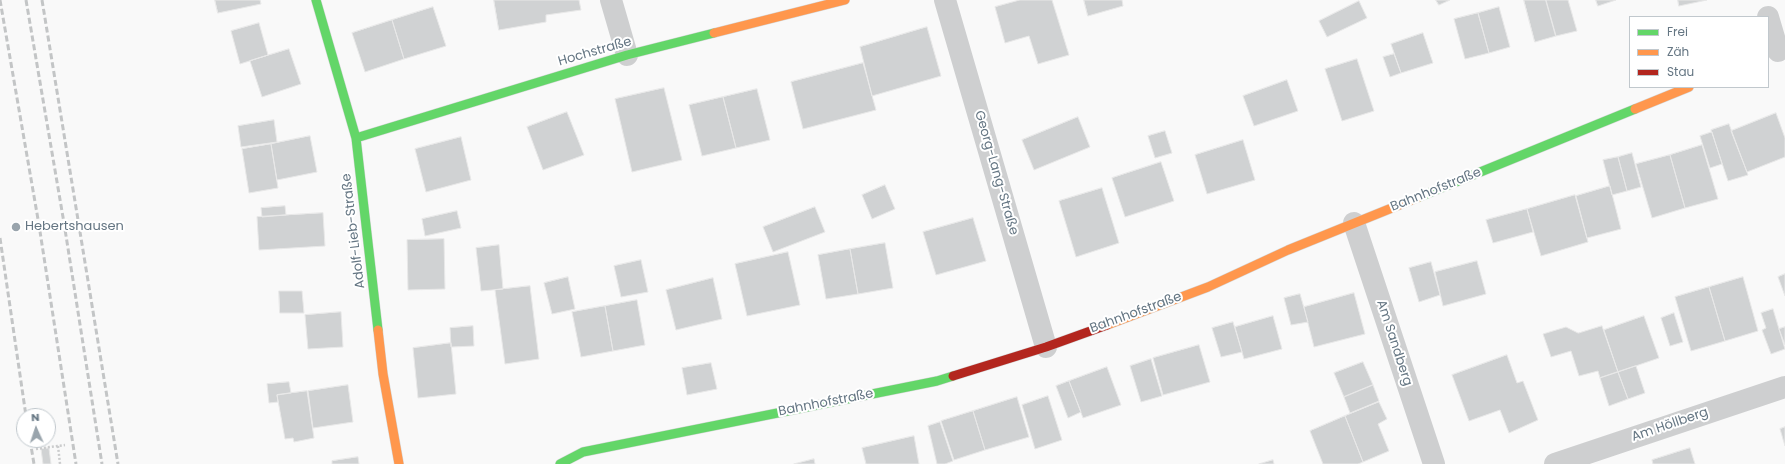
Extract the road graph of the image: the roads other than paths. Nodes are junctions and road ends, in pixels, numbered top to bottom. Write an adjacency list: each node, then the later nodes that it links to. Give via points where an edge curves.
1 (316, 0): 11 (street, Adolf-Lieb-Straße)
2 (611, 0): 9 (street)
3 (845, 0): 9 (street, Hochstraße)
4 (945, 0): 13 (street, Georg-Lang-Straße)
5 (1765, 0): 6 (street)
6 (1768, 16)
7 (1769, 21): 8 (street)
8 (1777, 51)
9 (627, 55): 11 (street, Hochstraße)
10 (1687, 88): 12 (street, Bahnhofstraße)
11 (356, 138): 15 (street, Adolf-Lieb-Straße, via 383,374)
12 (1354, 223): 13 (street, Bahnhofstraße, via 1208,286); 17 (street, Am Sandberg)
13 (1046, 347): 16 (street, Bahnhofstraße, via 937,381 583,452)
14 (1785, 388): 18 (street, Am Höllberg)
15 (399, 464)
16 (560, 464)
17 (1434, 464)
18 (1555, 464)

